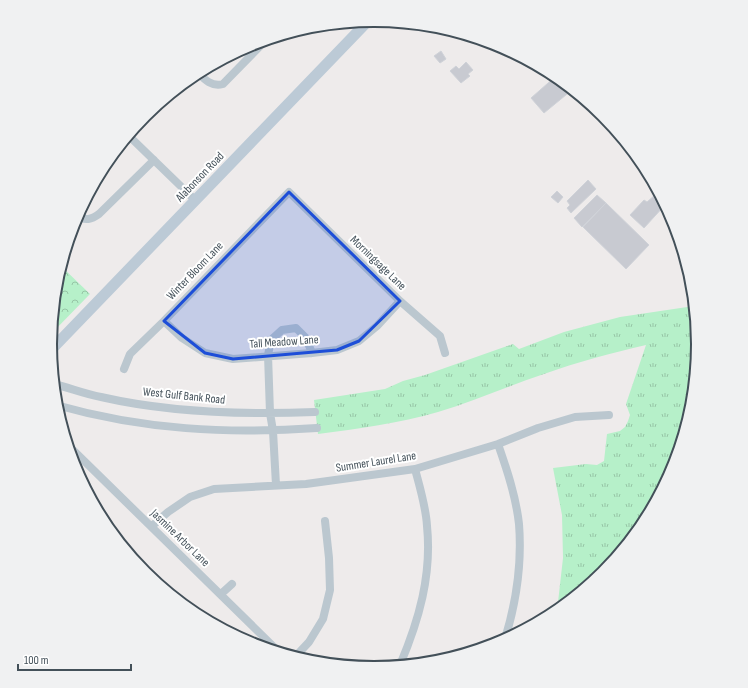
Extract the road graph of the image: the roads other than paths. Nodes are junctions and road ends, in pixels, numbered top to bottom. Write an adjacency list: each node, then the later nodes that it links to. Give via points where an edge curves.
1 (362, 28): 7 (street, Alabonson Road)
2 (258, 49): 3 (street, via 226,82 219,85)
3 (203, 77)
4 (132, 139): 5 (street)
5 (154, 160): 7 (street); 8 (street, via 99,214 91,219)
6 (289, 192): 9 (street, Morningsage Lane); 10 (street, Winter Bloom Lane)
7 (195, 200): 11 (street, Alabonson Road)
8 (83, 219)
9 (400, 301): 12 (street, Tall Meadow Lane, via 359,341 337,350); 13 (street, Morningsage Lane, via 440,336)
10 (164, 321): 14 (street, Tall Meadow Lane, via 182,338 205,353 233,358); 15 (street, Winter Bloom Lane, via 130,354)
11 (57, 344)
12 (312, 353): 14 (street, Tall Meadow Lane); 14 (street, via 306,338 296,328 282,330 271,340)
13 (445, 353)
14 (268, 355): 19 (street)
15 (124, 369)
16 (60, 386): 19 (street, West Gulf Bank Road, via 101,397 150,406)
17 (63, 407): 22 (street, via 123,421 160,426 203,430)
18 (315, 412): 19 (street, West Gulf Bank Road)
19 (270, 414): 22 (street)
20 (608, 415): 23 (street, Summer Laurel Lane, via 575,417)
21 (317, 428): 22 (street)
22 (273, 431): 26 (street)
23 (498, 444): 25 (street, Summer Laurel Lane); 31 (street, via 512,486 520,559)
24 (77, 454): 28 (street, Jasmine Arbor Lane)
25 (415, 469): 26 (street, Summer Laurel Lane, via 306,484); 34 (street, via 427,525 429,557 424,593 413,635)
26 (276, 485): 28 (street, Summer Laurel Lane, via 214,489 190,497)
27 (325, 521): 33 (street, via 330,590 323,619)
28 (152, 526): 30 (street, Jasmine Arbor Lane)
29 (232, 584): 30 (street)
30 (221, 594): 32 (street, Jasmine Arbor Lane)
31 (507, 631)
32 (270, 643)
33 (300, 652)
34 (402, 659)

